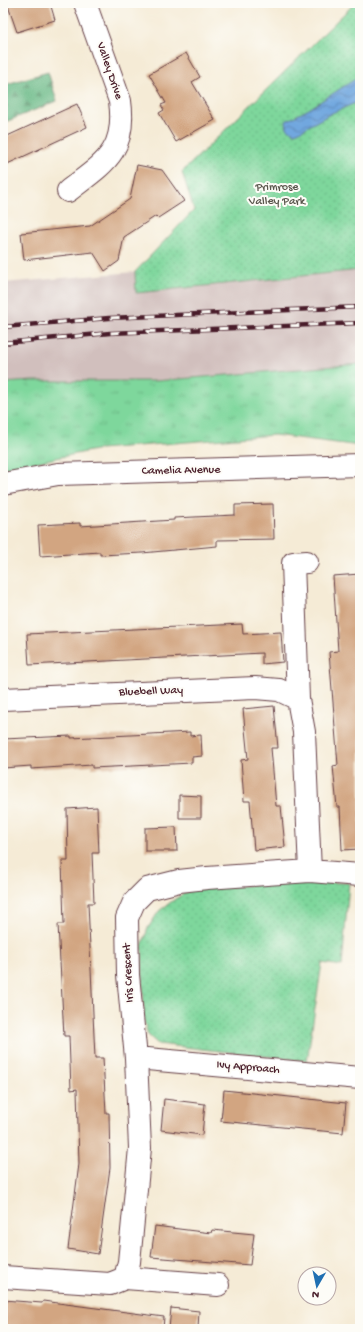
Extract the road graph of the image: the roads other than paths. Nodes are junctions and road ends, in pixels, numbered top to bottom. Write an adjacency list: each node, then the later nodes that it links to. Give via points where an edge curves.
1 (85, 3): 2 (street, Valley Drive, via 120,101 122,118 120,136 113,152 98,168)
2 (68, 191)
3 (360, 465): 4 (street, Camelia Avenue, via 58,474)
4 (3, 484)
5 (307, 562): 7 (street, via 293,563)
6 (3, 699): 7 (street, Bluebell Way, via 255,688 278,690)
7 (298, 699): 8 (street, via 304,732)
8 (310, 870): 9 (street, Iris Crescent); 10 (street, Iris Crescent, via 179,881 147,889 134,902 127,918 127,939)
9 (360, 875)
10 (136, 1058): 11 (street, Ivy Approach); 13 (street, Iris Crescent, via 140,1148 129,1262)
11 (360, 1078)
12 (3, 1277): 13 (street, via 110,1284)
13 (125, 1278): 14 (street)
14 (218, 1285)

